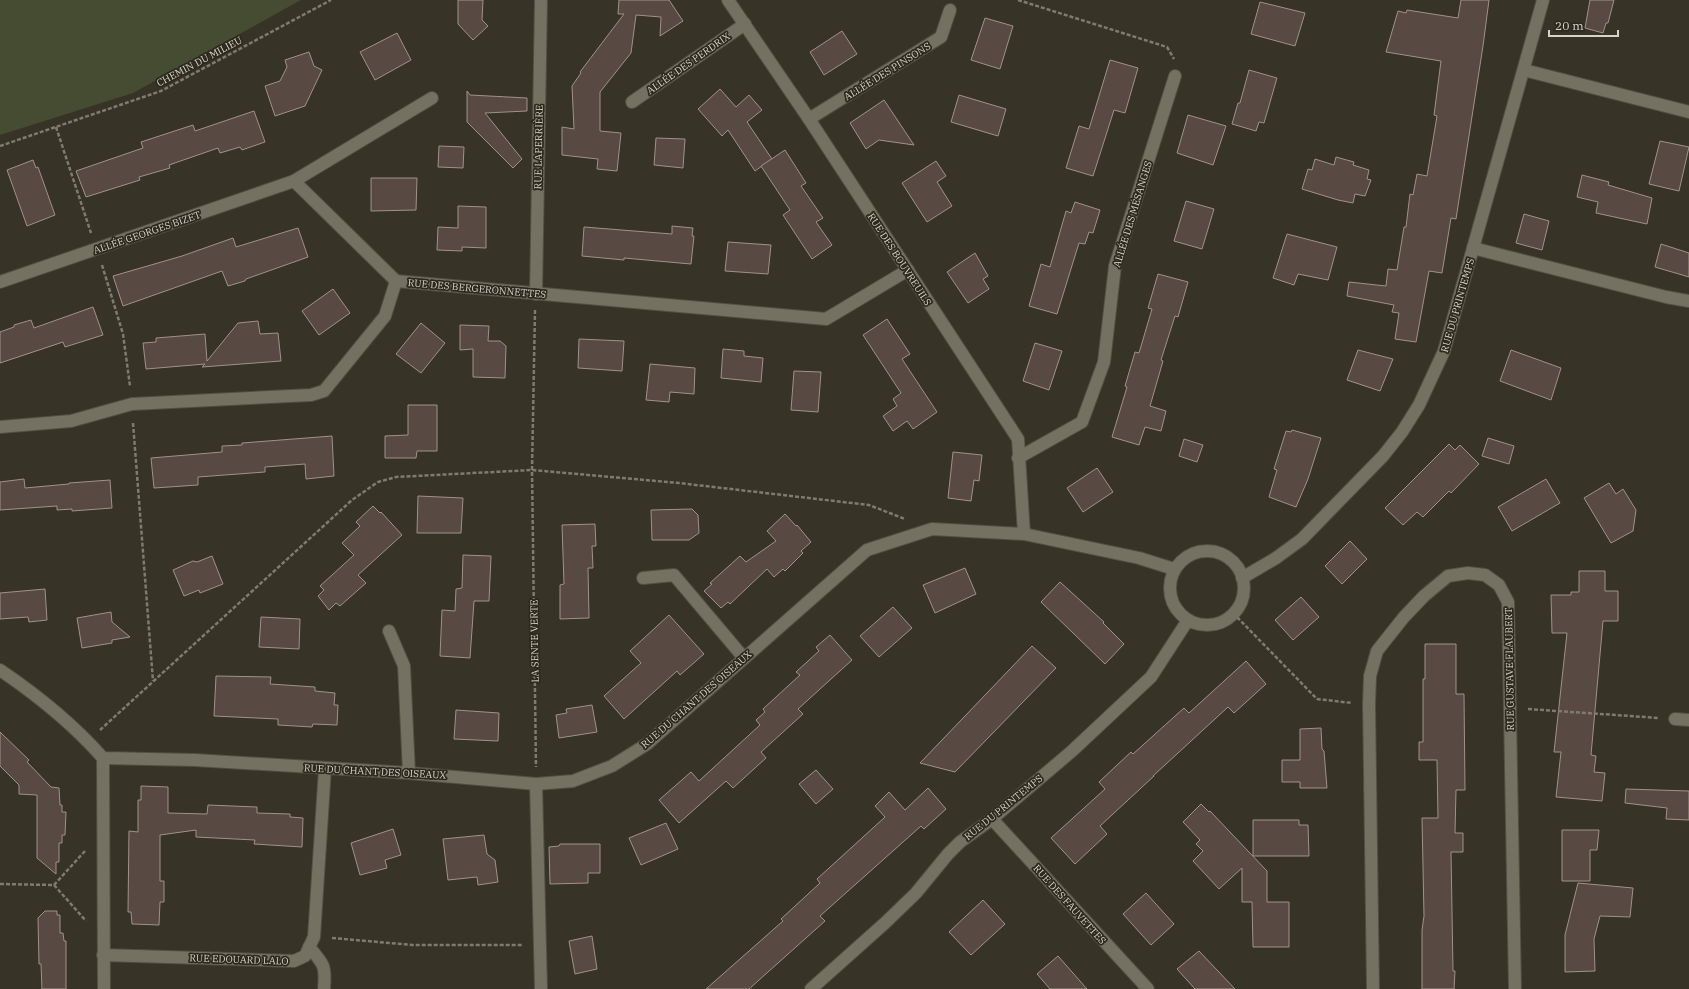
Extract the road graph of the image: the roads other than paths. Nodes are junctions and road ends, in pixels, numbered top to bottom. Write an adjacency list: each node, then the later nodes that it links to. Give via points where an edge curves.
1 (541, 0): 17 (street, RUE LAPERRIÈRE)
2 (728, 0): 5 (street, RUE DES BOUVREUILS)
3 (1543, 0): 6 (street, RUE DU PRINTEMPS)
4 (950, 10): 11 (street, ALLÉE DES PINSONS, via 941,37)
5 (745, 24): 9 (street, ALLÉE DES PERDRIX); 11 (street, RUE DES BOUVREUILS)
6 (1524, 70): 10 (street); 13 (street, RUE DU PRINTEMPS)
7 (1175, 76): 20 (street, ALLÉE DES MÉSANGES, via 1115,266 1104,362 1082,422)
8 (432, 98): 12 (street, ALLÉE GEORGES BIZET)
9 (632, 102)
10 (1689, 112)
11 (809, 119): 14 (street, RUE DES BOUVREUILS)
12 (294, 181): 15 (street); 16 (street, ALLÉE GEORGES BIZET)
13 (1473, 248): 18 (street); 24 (street, RUE DU PRINTEMPS, via 1444,351 1419,405 1402,432 1378,462 1302,539)
14 (908, 270): 17 (street, RUE DES BERGERONNETTES, via 826,319); 20 (street, RUE DES BOUVREUILS, via 1018,439)
15 (396, 281): 17 (street, RUE DES BERGERONNETTES); 19 (street, RUE DES BERGERONNETTES, via 385,316 324,391 311,395 132,404 71,421)
16 (0, 282)
17 (536, 294)
18 (1689, 301)
19 (0, 427)
20 (1018, 458): 21 (street, RUE DES BOUVREUILS)
21 (1024, 534): 22 (street, RUE DU CHANT DES OISEAUX, via 1139,558); 27 (street, RUE DU CHANT DES OISEAUX, via 932,529 867,550)
22 (1174, 569): 24 (street, via 1184,558 1197,552 1211,551 1229,557); 25 (street, via 1170,582 1170,597 1177,610)
23 (643, 578): 27 (street, via 674,575)
24 (1242, 578): 25 (street, via 1244,592 1239,606 1233,613 1216,624)
25 (1188, 620): 35 (street, RUE DU PRINTEMPS, via 1151,677)
26 (389, 631): 33 (street, via 404,666)
27 (744, 658): 34 (street, RUE DU CHANT DES OISEAUX, via 647,744 612,766 573,781)
28 (0, 670): 31 (street, via 29,690 88,741)
29 (1675, 719): 30 (street)
30 (1689, 720)
31 (103, 758): 32 (street, RUE DU CHANT DES OISEAUX, via 195,760); 37 (street)
32 (325, 768): 33 (street, RUE DU CHANT DES OISEAUX); 36 (street)
33 (409, 773): 34 (street, RUE DU CHANT DES OISEAUX)
34 (536, 784): 40 (street)
35 (992, 819): 41 (street, RUE DU PRINTEMPS, via 960,842 886,923); 42 (street, RUE DES FAUVETTES)
36 (311, 942): 37 (street, RUE EDOUARD LALO, via 305,956 294,961); 39 (street, via 322,962)
37 (103, 955): 38 (street)
38 (104, 989)
39 (324, 989)
40 (541, 989)
41 (811, 989)
42 (1148, 989)
43 (1373, 989): 44 (street, RUE GUSTAVE FLAUBERT, via 1370,676 1377,651 1404,617 1448,576 1468,573 1485,575 1499,585 1508,602)
44 (1515, 989)

